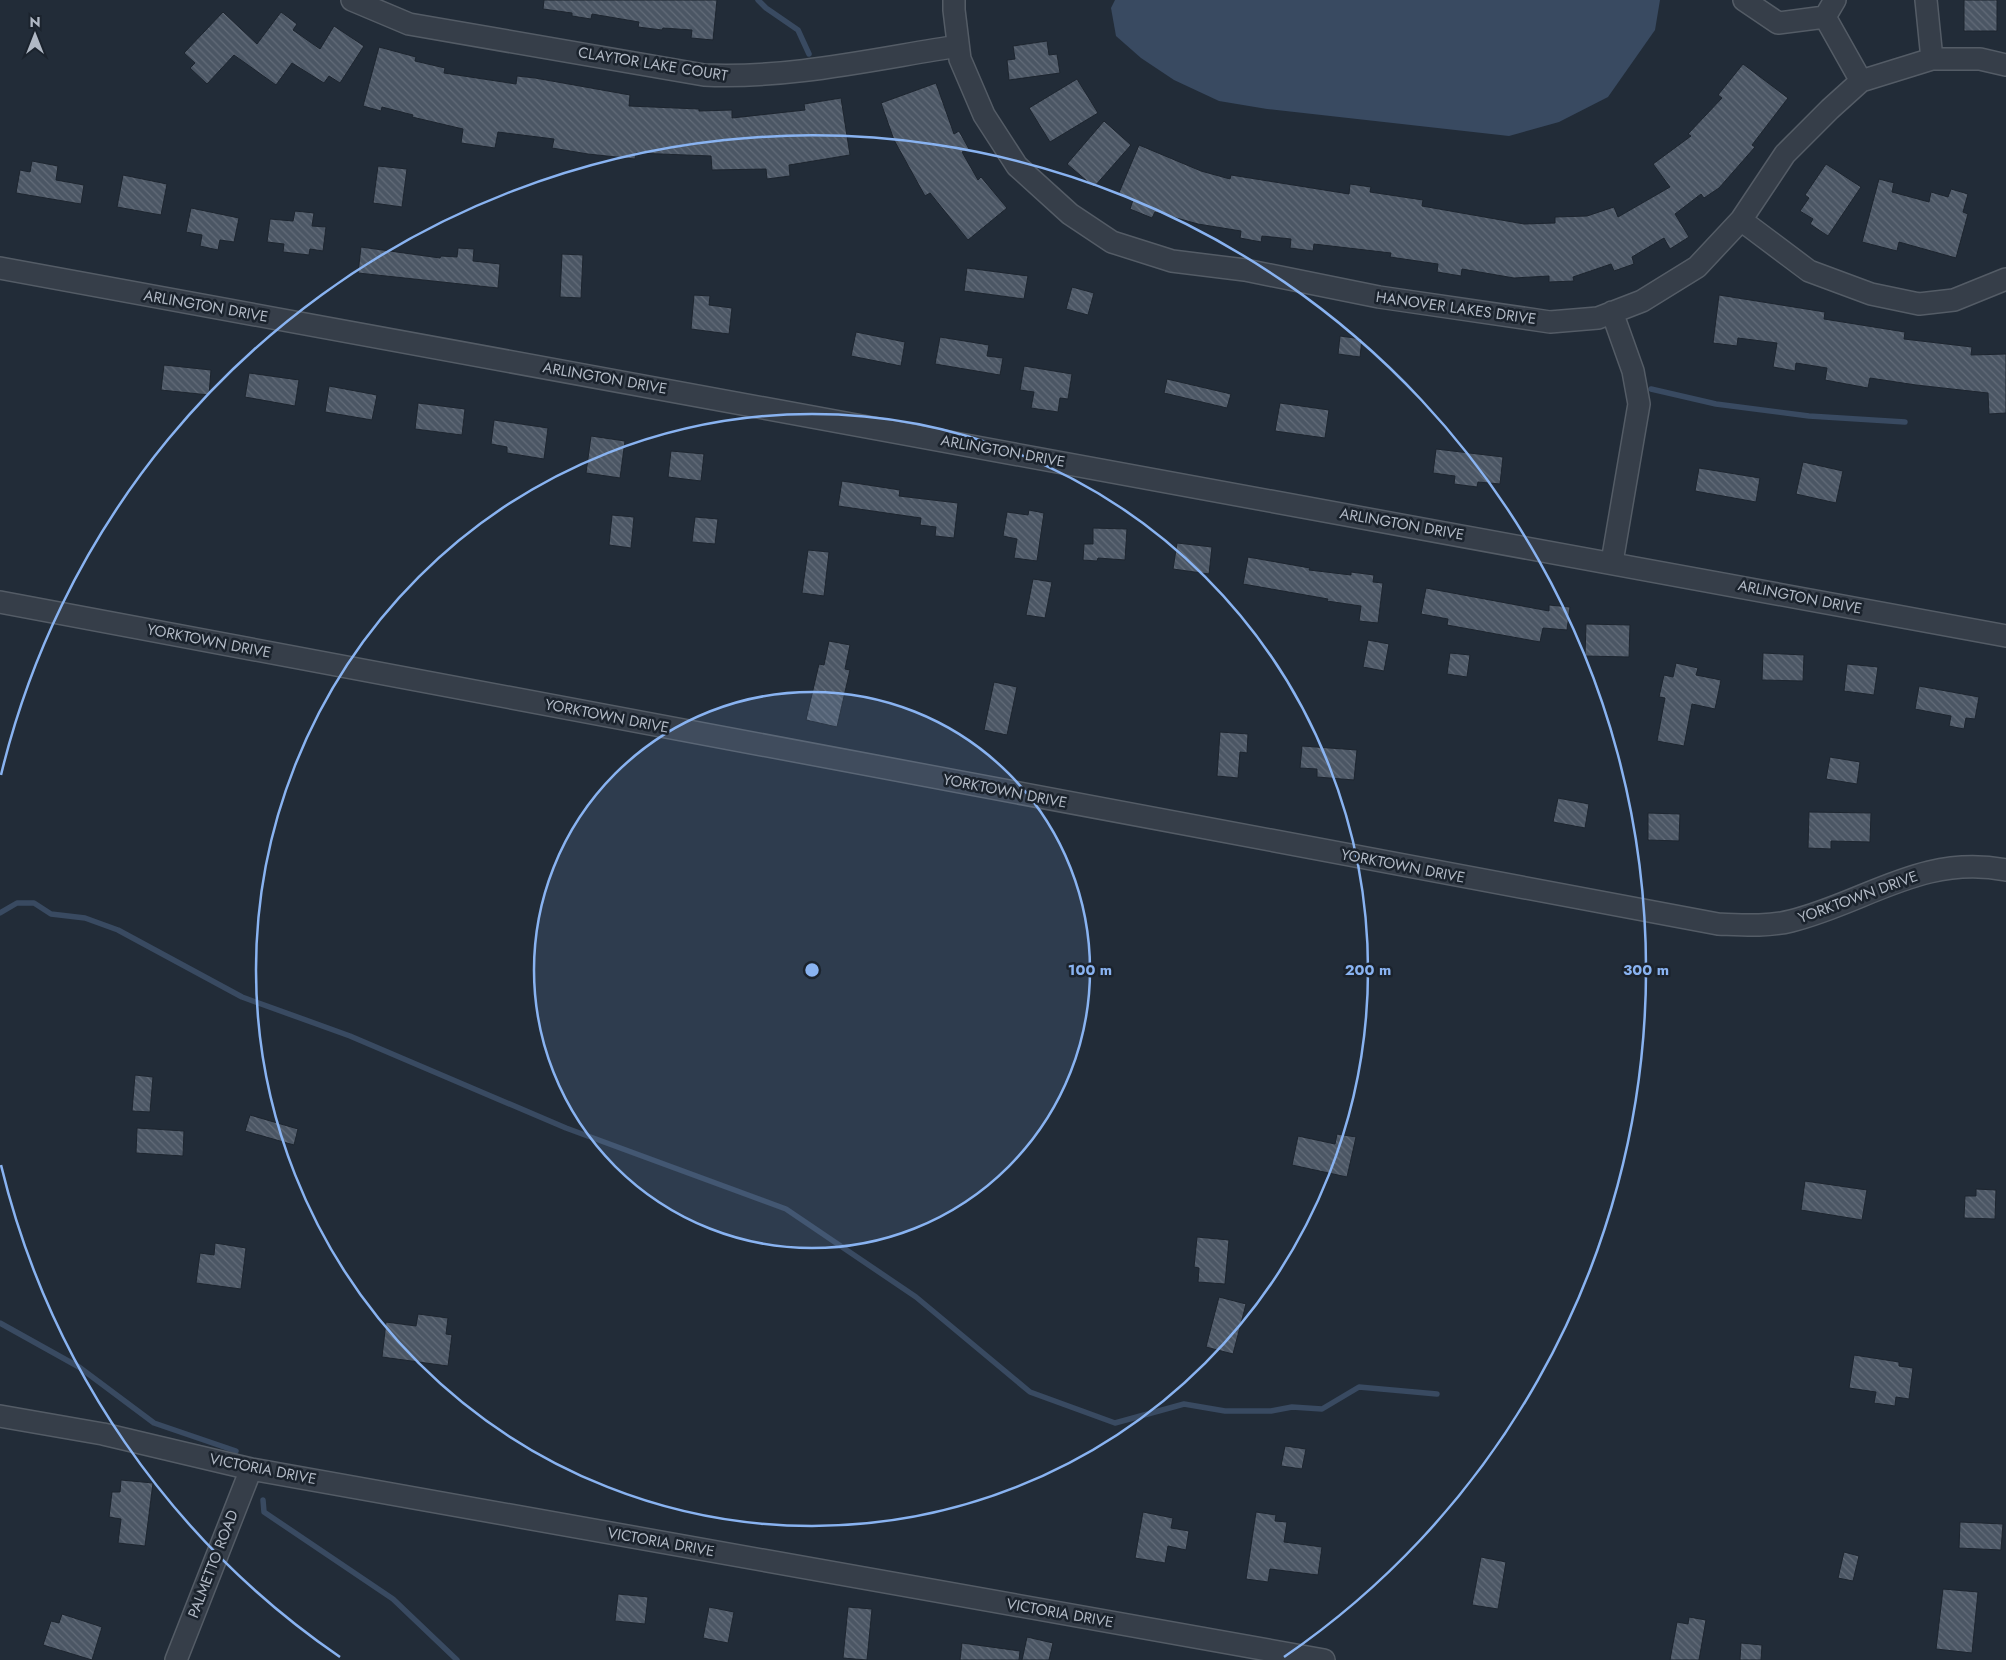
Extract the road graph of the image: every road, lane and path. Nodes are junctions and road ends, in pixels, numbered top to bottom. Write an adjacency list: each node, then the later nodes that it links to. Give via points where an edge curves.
1 (352, 0): 6 (street, CLAYTOR LAKE COURT, via 409,24 704,75 778,74)
2 (954, 0): 6 (street, HANOVER LAKES DRIVE)
3 (1744, 0): 5 (street, via 1778,23)
4 (1926, 0): 7 (street)
5 (1830, 8): 9 (street)
6 (958, 46): 13 (street, HANOVER LAKES DRIVE, via 960,59 984,115 1017,166 1070,214 1112,242 1172,261 1245,270 1379,297 1550,322 1598,318)
7 (1932, 58): 8 (street, HANOVER LAKES DRIVE, via 1980,60); 9 (street, HANOVER LAKES DRIVE)
8 (2006, 65)
9 (1861, 81): 10 (street, HANOVER LAKES DRIVE, via 1784,154)
10 (1741, 220): 12 (street, via 1809,271 1871,294 1919,304 1954,300); 13 (street, HANOVER LAKES DRIVE, via 1697,267 1642,301)
11 (0, 268): 14 (street, ARLINGTON DRIVE)
12 (2006, 280)
13 (1612, 312): 14 (street, via 1634,371 1639,404)
14 (1612, 562): 16 (street, ARLINGTON DRIVE)
15 (0, 602): 17 (street, YORKTOWN DRIVE, via 1718,924 1758,926 1789,922 1823,912 1916,874 1953,867)
16 (2006, 636)
17 (2006, 870)
18 (0, 1416): 19 (street, VICTORIA DRIVE, via 103,1434)
19 (251, 1469): 20 (street, PALMETTO ROAD); 21 (street, VICTORIA DRIVE)
20 (176, 1660)
21 (1324, 1660)

